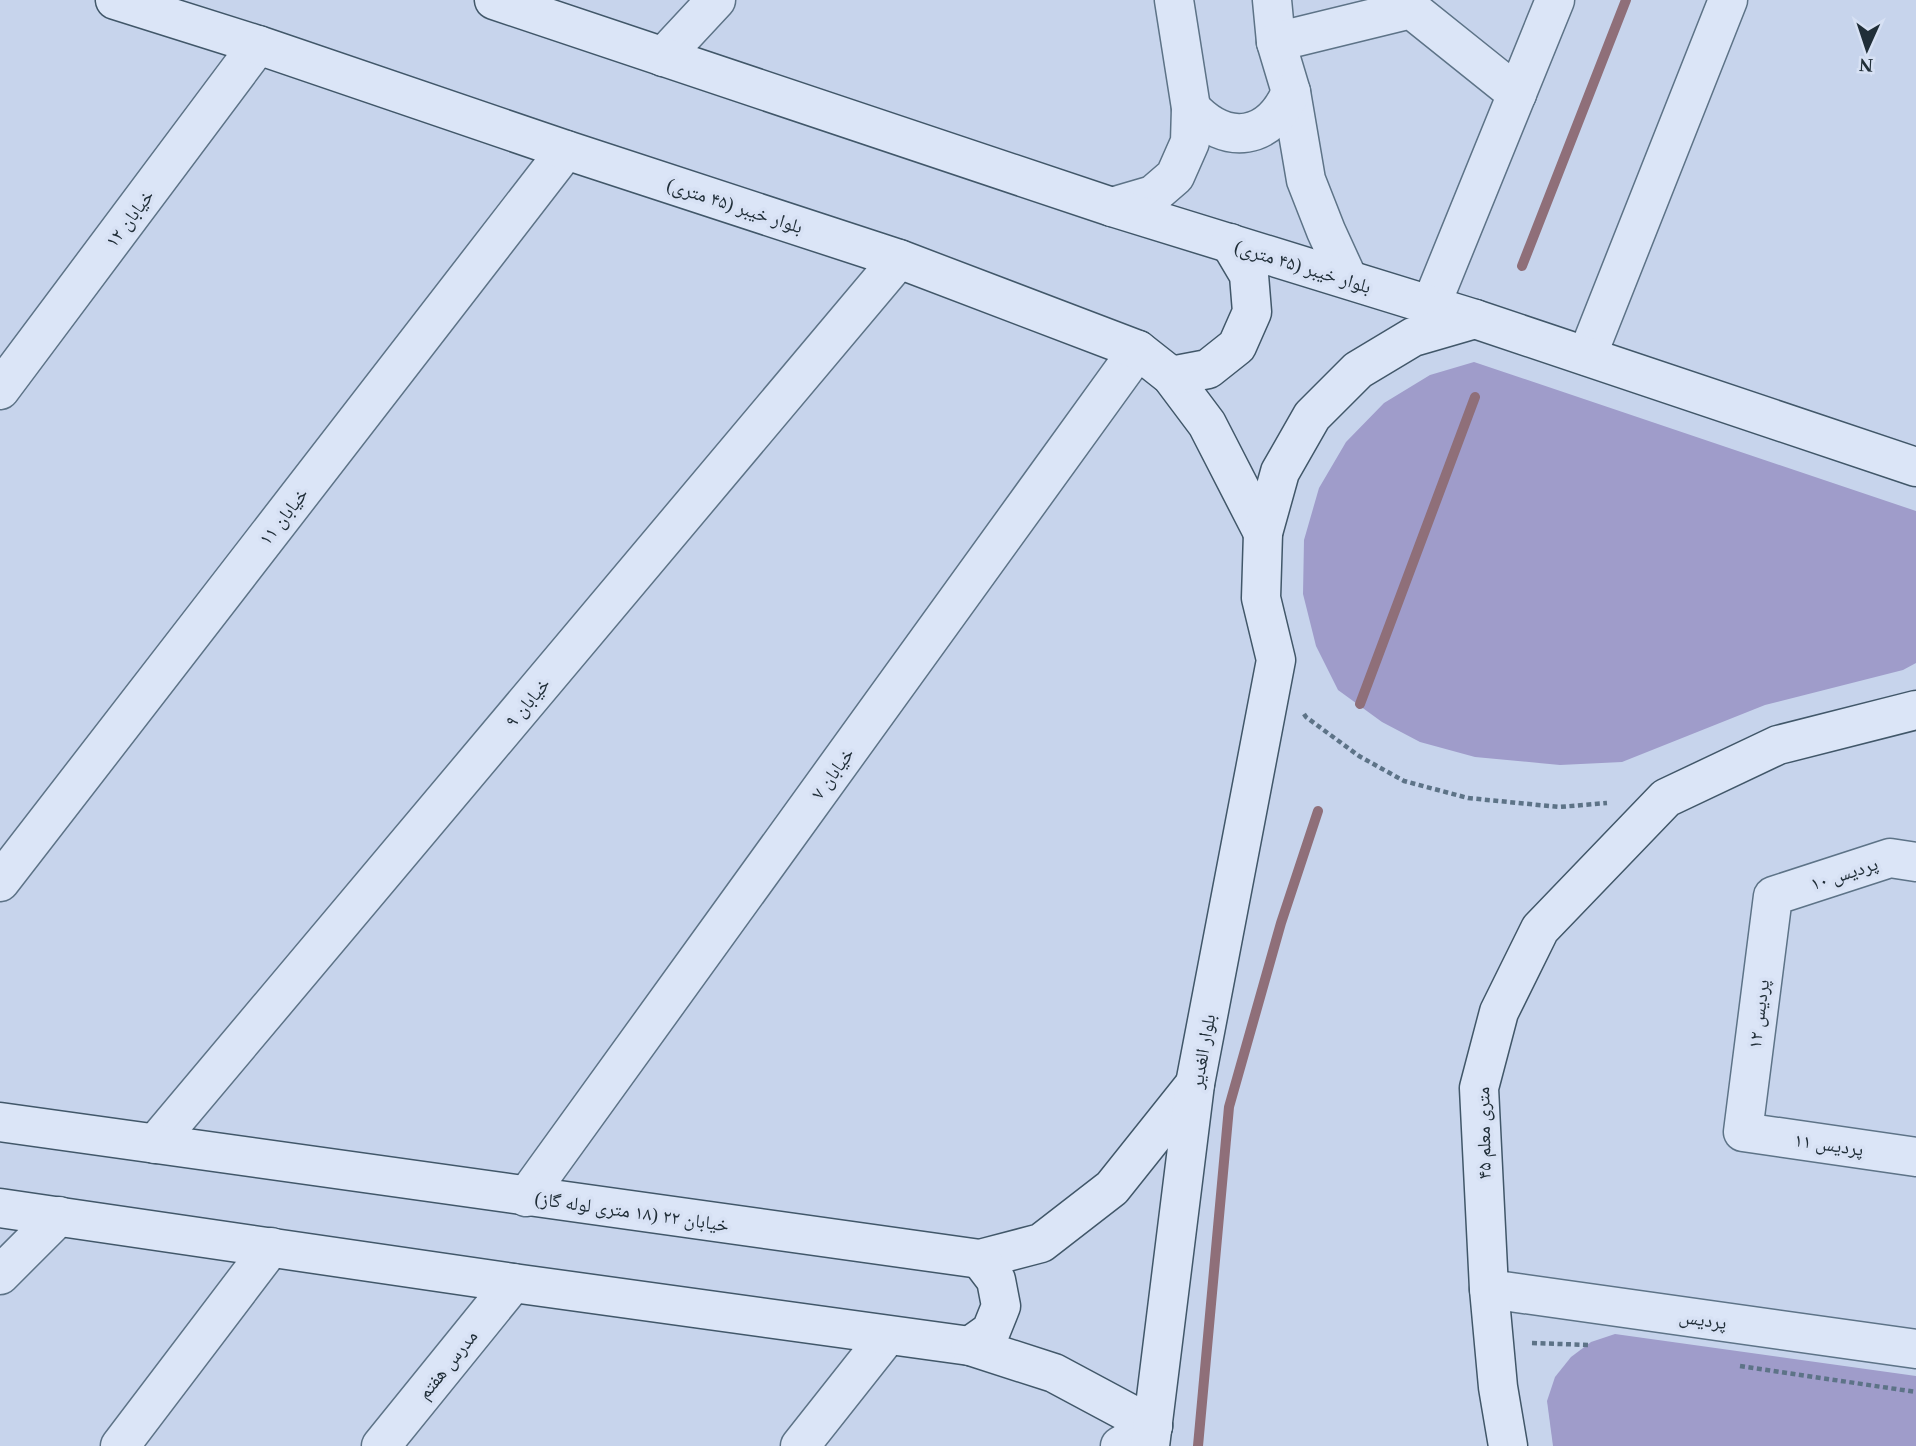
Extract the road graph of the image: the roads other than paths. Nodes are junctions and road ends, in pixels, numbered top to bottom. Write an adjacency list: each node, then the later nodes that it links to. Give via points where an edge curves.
1 (115, 0): 9 (main road, بلوار خیبر (۴۵ متری))
2 (494, 0): 10 (main road, بلوار خیبر (۴۵ متری))
3 (716, 0): 10 (main road)
4 (1174, 0): 13 (main road)
5 (1272, 0): 8 (main road)
6 (1555, 0): 12 (main road)
7 (1728, 0): 22 (main road)
8 (1276, 42): 11 (main road); 12 (main road, via 1411,9)
9 (258, 45): 14 (main road, بلوار خیبر (۴۵ متری)); 24 (main road, خیابان ۱۲)
10 (663, 57): 15 (main road, بلوار خیبر (۴۵ متری))
11 (1291, 92): 13 (main road, via 1271,122 1237,133 1204,122); 18 (main road, via 1306,180)
12 (1517, 94): 19 (main road)
13 (1191, 108): 15 (main road, via 1190,142 1175,176 1153,195)
14 (566, 150): 17 (main road, بلوار خیبر (۴۵ متری)); 29 (main road, خیابان ۱۱)
15 (1112, 207): 16 (main road, بلوار خیبر (۴۵ متری))
16 (1230, 243): 18 (main road, بلوار خیبر (۴۵ متری)); 23 (main road, via 1250,275 1252,312 1242,335 1237,346 1208,369)
17 (899, 259): 21 (main road, بلوار خیبر (۴۵ متری)); 34 (main road, خیابان ۹)
18 (1348, 279): 19 (main road, بلوار خیبر (۴۵ متری))
19 (1431, 305): 20 (main road, بلوار خیبر (۴۵ متری))
20 (1475, 319): 22 (main road, بلوار خیبر (۴۵ متری)); 26 (main road, via 1413,337 1358,370 1312,416 1280,472)
21 (1138, 350): 23 (main road, بلوار خیبر (۴۵ متری)); 36 (main road, خیابان ۷)
22 (1587, 356): 25 (main road, بلوار خیبر (۴۵ متری))
23 (1171, 376): 26 (main road, بلوار خیبر (۴۵ متری), via 1208,424)
24 (0, 390)
25 (1916, 467)
26 (1263, 533): 31 (main road, بلوار الغدیر, via 1261,598 1276,660)
27 (1916, 710): 43 (main road, ۴۵ متری معلم, via 1778,745 1666,798 1539,929 1499,1012 1479,1088)
28 (1916, 862): 30 (main road, پردیس ۱۰, via 1890,858)
29 (0, 882)
30 (1773, 896): 33 (main road, پردیس ۱۲)
31 (1195, 1084): 40 (main road, خیابان ۲۲ (۱۸ متری لوله گاز), via 1112,1188 1041,1243); 48 (main road, بلوار الغدیر)
32 (0, 1122): 34 (main road, خیابان ۲۲ (۱۸ متری لوله گاز))
33 (1743, 1132): 35 (main road, پردیس ۱۱)
34 (155, 1144): 36 (main road, خیابان ۲۲ (۱۸ متری لوله گاز))
35 (1916, 1157)
36 (526, 1196): 40 (main road, خیابان ۲۲ (۱۸ متری لوله گاز))
37 (0, 1208): 38 (main road)
38 (59, 1216): 39 (main road); 41 (main road)
39 (271, 1247): 42 (main road); 49 (main road)
40 (980, 1259): 45 (main road, via 996,1280 1001,1306 991,1331)
41 (0, 1275)
42 (513, 1283): 44 (main road); 50 (main road, مدرس هفتم)
43 (1489, 1289): 46 (main road, پردیس); 47 (main road, ۴۵ متری معلم)
44 (887, 1336): 45 (main road); 51 (main road)
45 (970, 1346): 48 (main road, via 1054,1373)
46 (1916, 1349)
47 (1498, 1387): 53 (main road); 54 (main road, ۴۵ متری معلم)
48 (1149, 1439): 52 (main road)
49 (120, 1446)
50 (381, 1446)
51 (800, 1446)
52 (1120, 1446)
53 (1478, 1446)
54 (1508, 1446)

